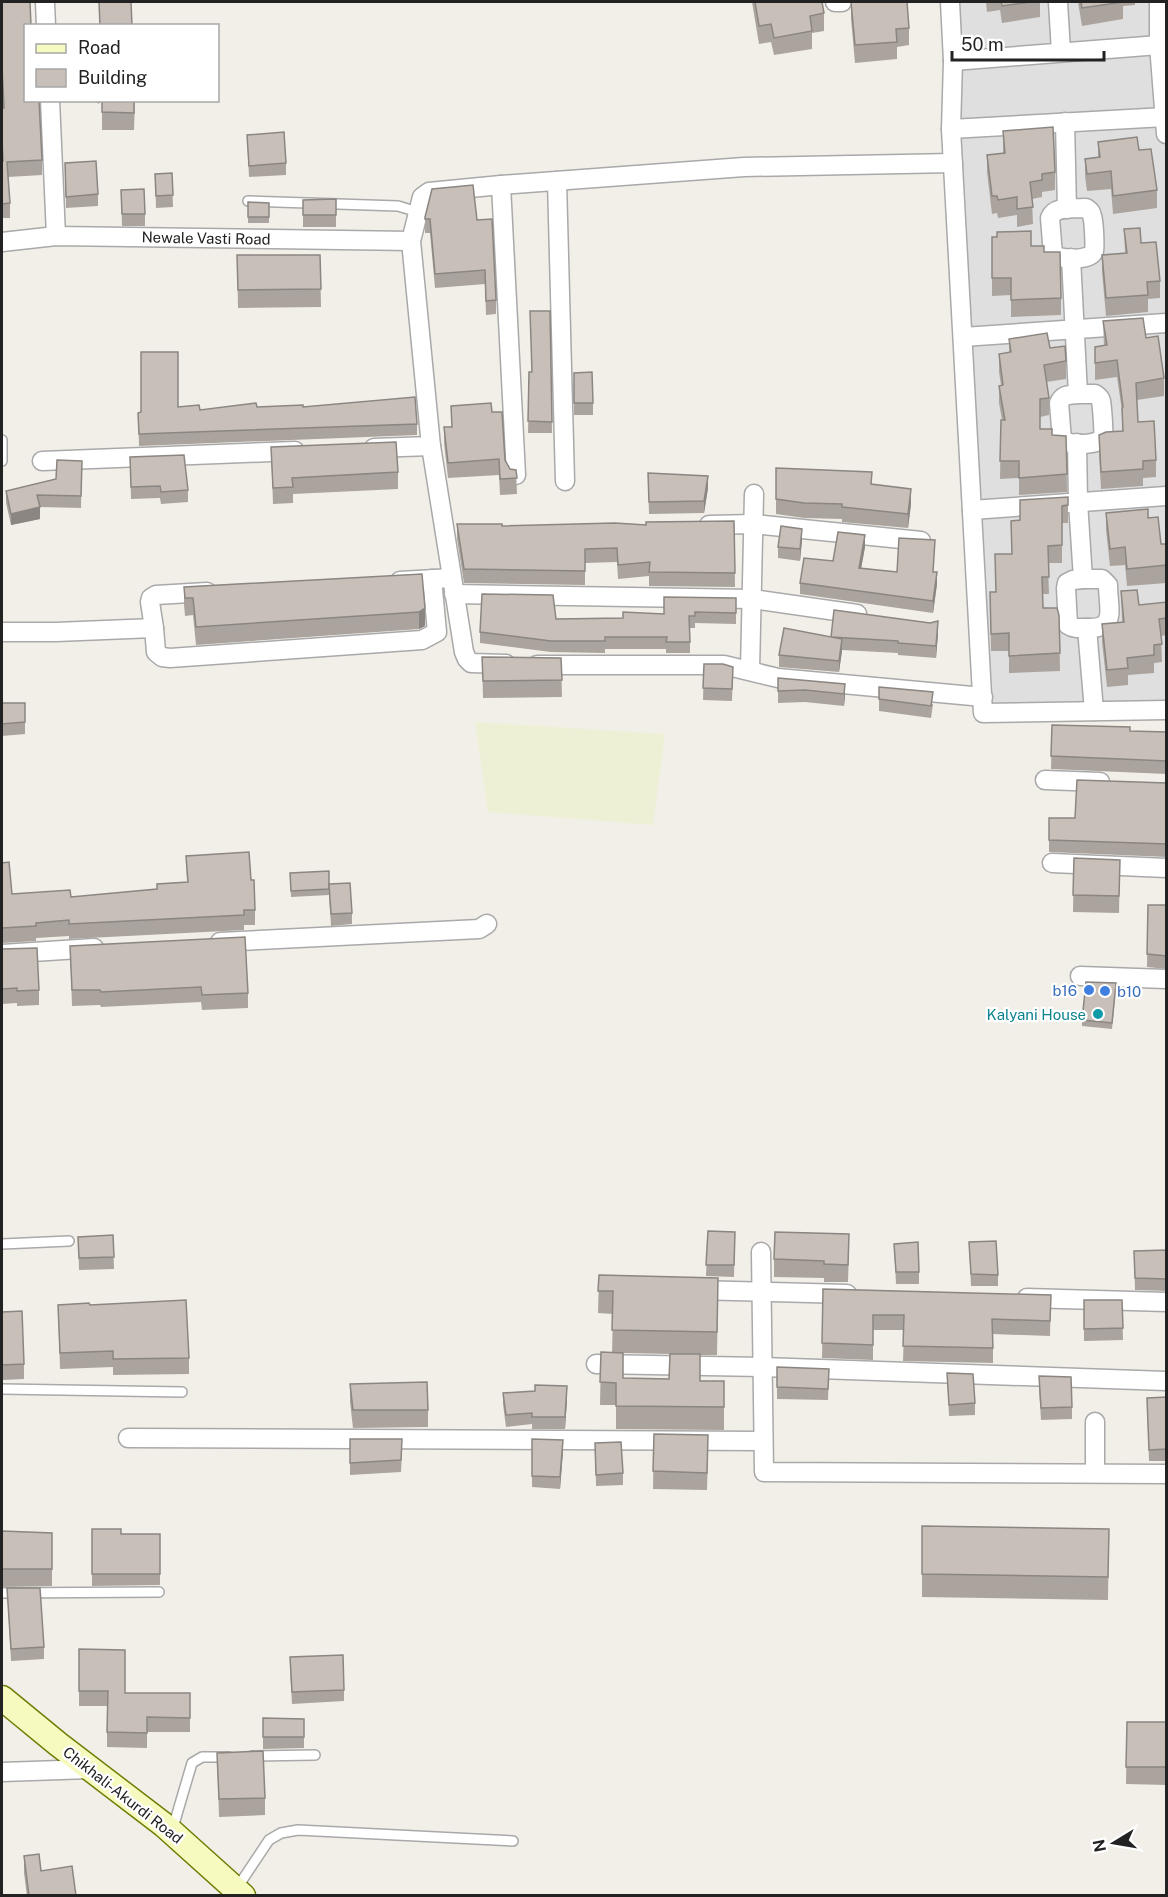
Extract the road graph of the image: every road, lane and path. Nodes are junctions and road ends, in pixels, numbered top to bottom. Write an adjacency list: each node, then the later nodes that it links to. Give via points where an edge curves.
1 (45, 2): 7 (street)
2 (836, 2): 3 (street)
3 (842, 2)
4 (950, 2): 10 (street)
5 (1058, 2): 9 (street)
6 (1159, 2): 8 (street)
7 (46, 24)
8 (1158, 45): 9 (street); 11 (street)
9 (1060, 52): 10 (street)
10 (953, 61): 15 (street)
11 (1165, 82): 14 (street)
12 (50, 102): 22 (street)
13 (1065, 122): 14 (street); 15 (street); 20 (street)
14 (1166, 125)
15 (951, 129): 16 (street)
16 (953, 163): 17 (street, via 744,167); 28 (street)
17 (557, 181): 18 (street); 38 (street)
18 (501, 185): 21 (street, via 429,192 422,197); 37 (street)
19 (248, 201): 21 (lane, via 398,206)
20 (1067, 209): 25 (street, via 1057,209 1050,218 1051,250 1058,258); 25 (street, via 1086,208 1092,215 1094,251 1090,256)
21 (418, 212): 23 (street)
22 (56, 236): 23 (street, Newale Vasti Road); 24 (street, Newale Vasti Road)
23 (411, 241): 32 (street)
24 (2, 242)
25 (1071, 258): 27 (street)
26 (1167, 323): 27 (street)
27 (1074, 329): 28 (street); 29 (street)
28 (963, 337): 42 (street)
29 (1078, 394): 31 (street, via 1066,395 1059,403 1062,440); 31 (street, via 1099,396 1103,436 1091,444)
30 (2, 440): 35 (lane)
31 (1077, 444): 41 (street)
32 (431, 446): 33 (street); 45 (street)
33 (360, 449)
34 (313, 451): 36 (street)
35 (2, 460)
36 (42, 461)
37 (516, 475)
38 (565, 481)
39 (754, 494): 43 (street)
40 (1167, 496): 41 (street)
41 (1078, 502): 42 (street); 49 (street)
42 (972, 510): 59 (street)
43 (753, 524): 44 (street); 47 (street); 53 (street)
44 (694, 525)
45 (444, 527): 46 (street); 51 (street)
46 (467, 527)
47 (930, 542)
48 (432, 579): 50 (street); 51 (street); 55 (street, via 437,632 422,640 170,658 156,652)
49 (1083, 579): 56 (street, via 1067,583 1066,621 1073,628); 56 (street, via 1102,579 1108,585 1109,621 1098,629)
50 (384, 582)
51 (453, 586): 53 (street); 58 (street, via 464,652 471,663 724,665)
52 (228, 591): 55 (street, via 156,595 150,602)
53 (752, 599): 54 (street); 58 (street)
54 (876, 616)
55 (154, 628): 57 (street)
56 (1087, 628): 61 (street)
57 (2, 632)
58 (750, 670): 59 (street, via 778,678)
59 (983, 697): 61 (street, via 983,713)
60 (1167, 710): 61 (street)
61 (1094, 711)
62 (1045, 780): 63 (street)
63 (1122, 783)
64 (1052, 863): 65 (street)
65 (1167, 868)
66 (487, 924): 67 (street, via 479,929)
67 (206, 942)
68 (111, 947): 69 (street)
69 (2, 954)
70 (1080, 976): 71 (street)
71 (1167, 979)
72 (69, 1241): 73 (lane)
73 (2, 1244)
74 (761, 1252): 76 (street)
75 (681, 1290): 76 (street)
76 (760, 1292): 77 (street); 81 (street)
77 (868, 1294)
78 (1011, 1298): 79 (street)
79 (1167, 1302)
80 (596, 1364): 81 (street)
81 (762, 1367): 82 (street); 87 (street)
82 (1167, 1381)
83 (2, 1389): 84 (lane)
84 (182, 1392)
85 (1095, 1422): 88 (street)
86 (128, 1438): 87 (street)
87 (763, 1441): 88 (street, via 764,1472)
88 (1095, 1473): 89 (street)
89 (1167, 1474)
90 (159, 1592): 91 (lane)
91 (2, 1593)
92 (2, 1698): 94 (main road, Chikhali-Akurdi Road)
93 (315, 1755): 96 (lane, via 202,1757 192,1762)
94 (90, 1769): 95 (street); 96 (main road, Chikhali-Akurdi Road)
95 (2, 1772)
96 (172, 1833): 98 (main road, Chikhali-Akurdi Road)
97 (513, 1841): 98 (lane, via 298,1830 280,1833 269,1840)
98 (239, 1892)

